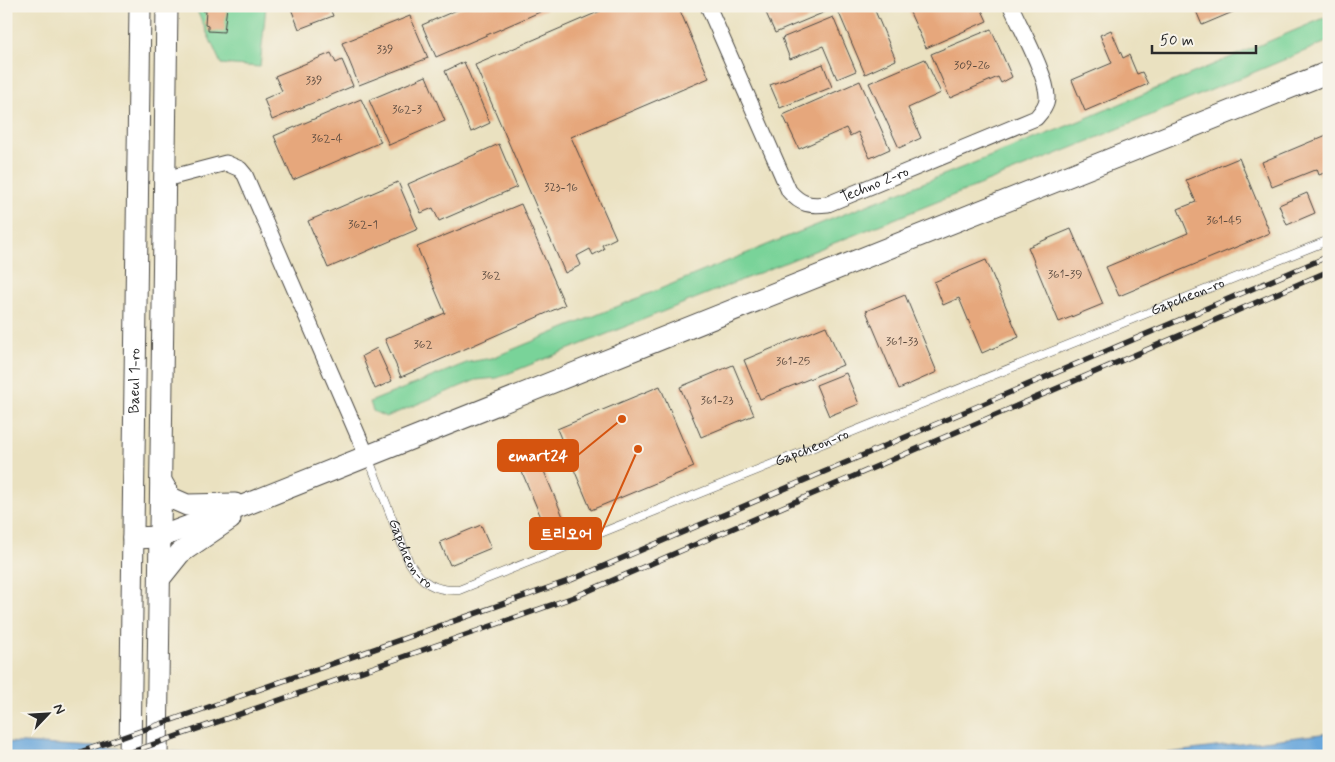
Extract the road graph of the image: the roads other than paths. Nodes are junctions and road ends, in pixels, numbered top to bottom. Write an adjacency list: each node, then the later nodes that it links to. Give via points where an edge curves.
1 (140, 6): 12 (main road, Baeul 1-ro)
2 (167, 6): 6 (main road, Baeul 1-ro)
3 (708, 6): 4 (street, Techno 2-ro, via 789,191 799,202 812,206 828,204 1036,118 1047,99 1045,82)
4 (1011, 6)
5 (1329, 72): 8 (main road)
6 (165, 179): 8 (street, via 226,163 246,175); 9 (main road, Baeul 1-ro)
7 (1329, 240): 8 (lane, Gapcheon-ro, via 459,590 436,589 417,575)
8 (367, 456): 10 (main road)
9 (161, 481): 10 (main road, via 171,498 188,506 215,503); 11 (main road, Baeul 1-ro)
10 (245, 505): 11 (main road); 13 (main road, via 224,524 180,553)
11 (160, 537): 12 (main road); 13 (main road, Baeul 1-ro)
12 (133, 538): 14 (main road, Baeul 1-ro)
13 (160, 578): 15 (main road, Baeul 1-ro)
14 (130, 756)
15 (157, 756)

